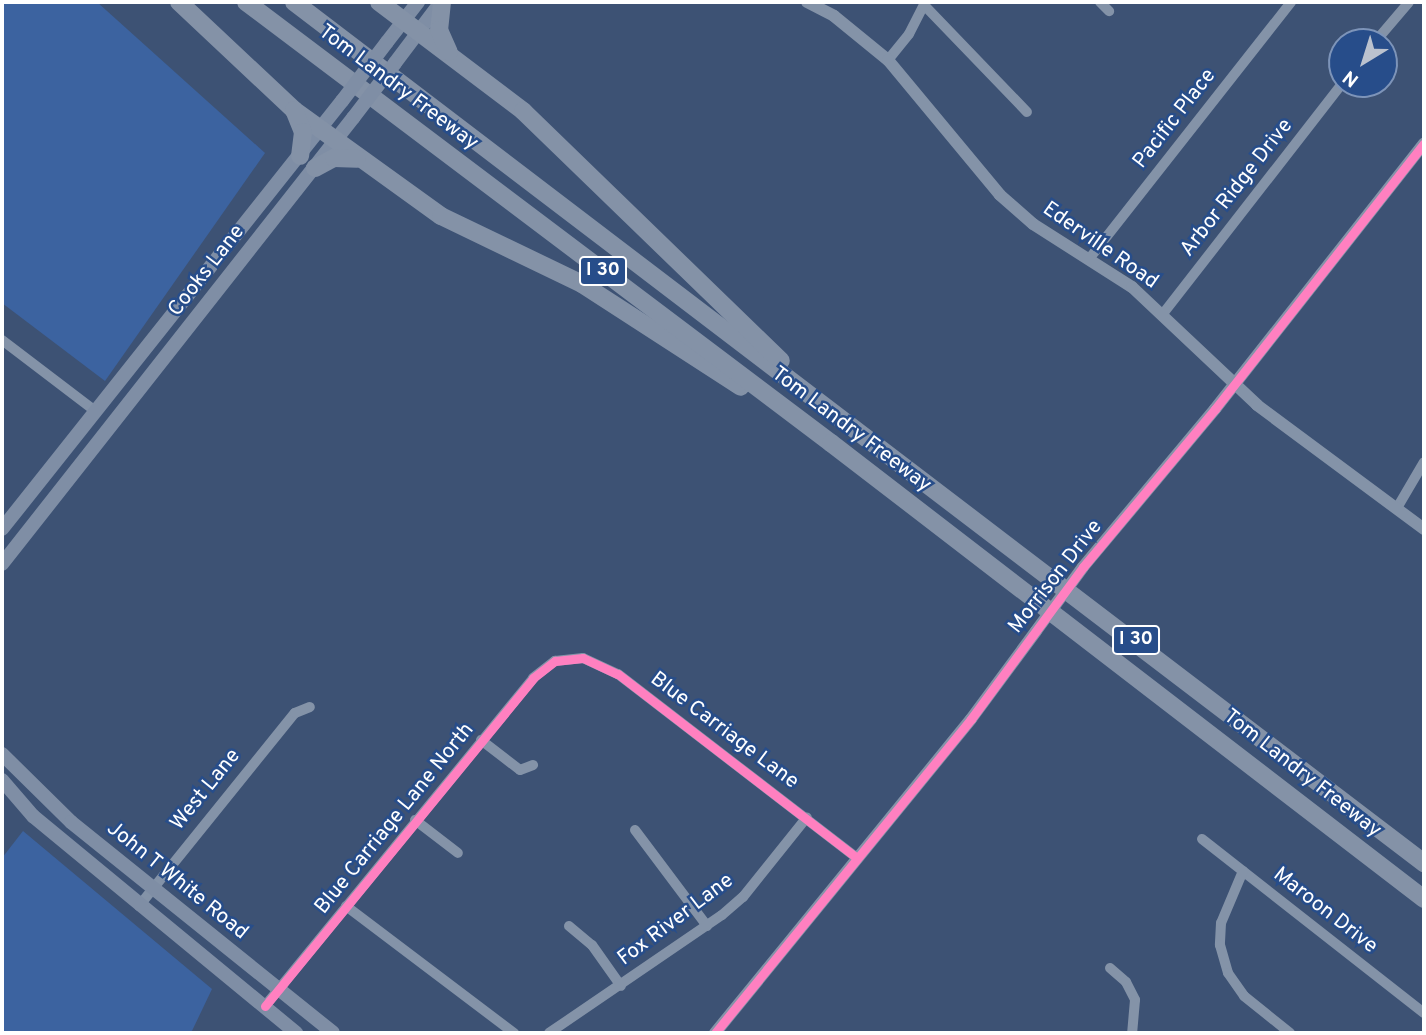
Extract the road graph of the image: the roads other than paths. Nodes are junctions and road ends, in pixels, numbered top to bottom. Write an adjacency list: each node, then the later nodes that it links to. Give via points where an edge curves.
1 (179, 2): 18 (highway)
2 (246, 2): 36 (highway, Tom Landry Freeway / I 30)
3 (294, 2): 35 (highway, Tom Landry Freeway / I 30)
4 (379, 2): 13 (highway)
5 (418, 2): 13 (main road, Cooks Lane)
6 (442, 2): 13 (main road, Cooks Lane); 15 (highway, via 439,30)
7 (1100, 2): 12 (street)
8 (1291, 2): 27 (street, Pacific Place)
9 (1409, 2): 14 (street)
10 (814, 3): 16 (street, Ederville Road)
11 (925, 4): 16 (street); 19 (street)
12 (1109, 11)
13 (411, 26): 15 (highway); 20 (main road, Cooks Lane, bridge, via 387,42); 21 (main road, Cooks Lane, bridge, via 403,52)
14 (1387, 28)
15 (450, 55): 35 (highway, via 523,111)
16 (888, 60): 27 (street, Ederville Road, via 1000,195 1033,224)
17 (1331, 98): 29 (street, Arbor Ridge Drive)
18 (294, 110): 20 (highway); 23 (highway, via 303,132)
19 (1027, 112)
20 (320, 130): 21 (highway); 23 (main road, Cooks Lane)
21 (335, 141): 24 (highway); 25 (main road, Cooks Lane)
22 (1424, 142): 33 (street, Morrison Drive)
23 (300, 156): 26 (main road, Cooks Lane)
24 (360, 159): 25 (highway, via 334,158); 36 (highway, via 441,216 582,284)
25 (315, 168): 28 (main road, Cooks Lane)
26 (239, 229): 28 (main road, via 232,254); 31 (main road, Cooks Lane)
27 (1088, 259): 29 (street, Ederville Road, via 1132,287)
28 (234, 271): 32 (main road, Cooks Lane)
29 (1162, 315): 33 (street, Ederville Road)
30 (2, 340): 34 (street)
31 (141, 352): 32 (main road); 34 (main road, Cooks Lane)
32 (159, 367): 39 (main road, Cooks Lane)
33 (1234, 384): 40 (street, Ederville Road); 55 (street, Morrison Drive, bridge, via 1083,567 971,719)
34 (94, 410): 38 (main road, Cooks Lane)
35 (844, 422): 56 (highway, Tom Landry Freeway / I 30)
36 (831, 443): 59 (highway, Tom Landry Freeway / I 30)
37 (1424, 462): 40 (street)
38 (29, 493): 39 (main road); 41 (main road, Cooks Lane)
39 (47, 507): 43 (main road, Cooks Lane)
40 (1397, 508): 42 (street, Ederville Road)
41 (2, 529)
42 (1424, 529)
43 (2, 564)
44 (559, 660): 46 (street, Blue Carriage Lane North, via 533,678); 50 (street, Blue Carriage Lane, via 583,659 618,674)
45 (310, 707): 58 (street, West Lane, via 295,713)
46 (481, 740): 48 (street, via 520,770); 51 (street, Blue Carriage Lane North)
47 (2, 754): 58 (main road, John T White Road, via 71,822)
48 (533, 765)
49 (2, 780): 60 (main road, John T White Road, via 33,816)
50 (807, 817): 55 (street, Blue Carriage Lane); 63 (street, Fox River Lane, via 743,897)
51 (415, 820): 54 (street); 61 (street, Blue Carriage Lane North)
52 (635, 830): 63 (street)
53 (1202, 839): 57 (street, Maroon Drive)
54 (458, 853)
55 (856, 857): 73 (street, Morrison Drive)
56 (1424, 863)
57 (1243, 871): 68 (street, Maroon Drive); 75 (street, via 1220,923 1228,974 1244,996)
58 (153, 888): 60 (street, West Lane); 66 (main road, John T White Road)
59 (1424, 899)
60 (139, 906): 67 (main road, John T White Road)
61 (346, 906): 66 (street, Blue Carriage Lane North); 71 (street)
62 (569, 926): 65 (street, via 592,945)
63 (707, 926): 65 (street, Fox River Lane)
64 (1111, 968): 74 (street, via 1126,982 1135,1000)
65 (621, 986): 72 (street, Fox River Lane)
66 (277, 991): 67 (street, Blue Carriage Lane North); 70 (main road, John T White Road)
67 (265, 1006): 69 (main road, John T White Road)
68 (1424, 1013)
69 (296, 1033)
70 (333, 1033)
71 (514, 1033)
72 (549, 1033)
73 (715, 1033)
74 (1132, 1033)
75 (1290, 1033)

